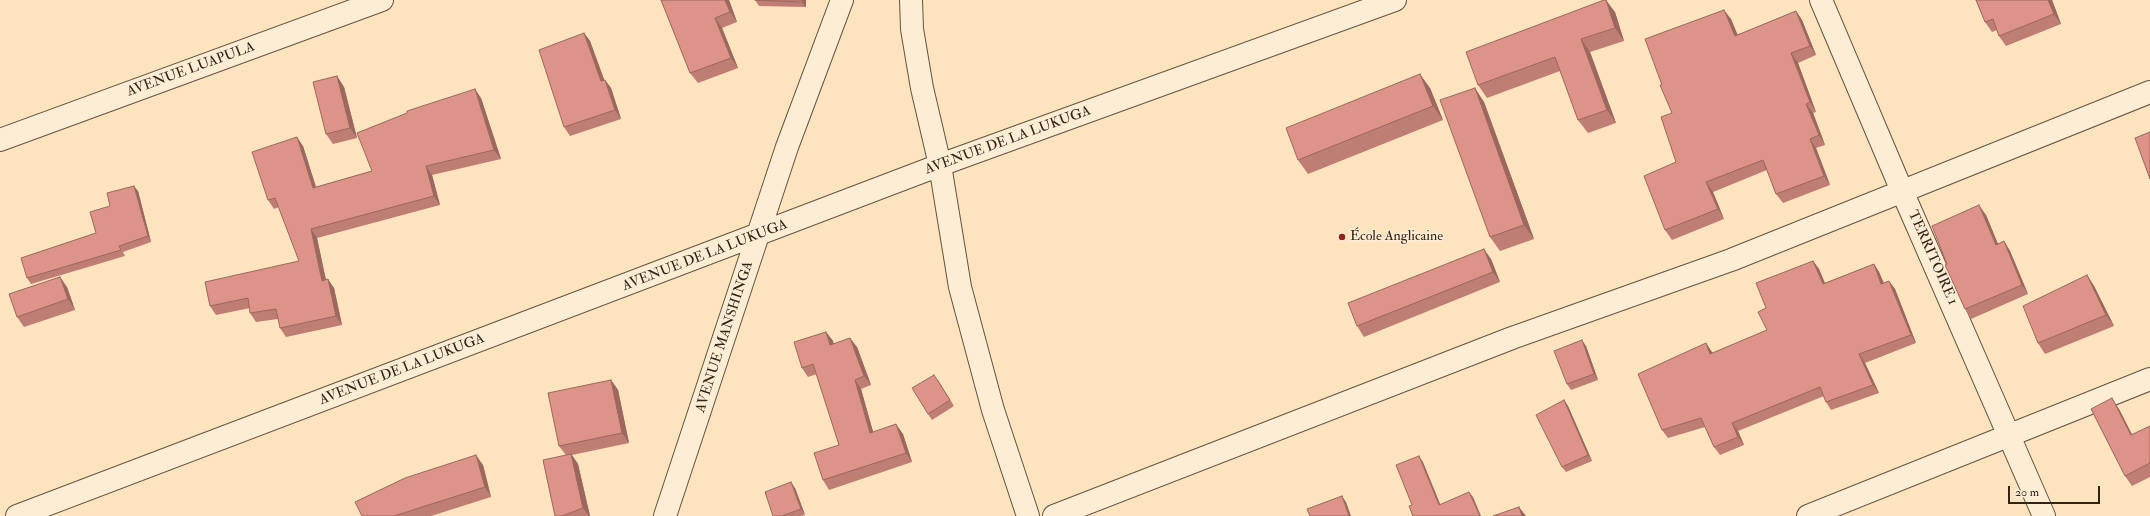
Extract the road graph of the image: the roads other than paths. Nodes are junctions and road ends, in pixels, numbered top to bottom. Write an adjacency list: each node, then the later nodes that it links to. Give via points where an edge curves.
1 (382, 0): 7 (street, AVENUE LUAPULA)
2 (842, 0): 10 (street, AVENUE MANSHINGA, via 786,147)
3 (911, 0): 8 (street, via 912,29 922,88)
4 (1395, 0): 8 (street, AVENUE DE LA LUKUGA)
5 (1822, 0): 9 (street, TERRITOIRE 1)
6 (2150, 92): 9 (street)
7 (0, 140)
8 (940, 165): 10 (street, AVENUE DE LA LUKUGA); 15 (street, via 960,287 993,410)
9 (1902, 191): 12 (street, TERRITOIRE 1); 16 (street, via 1730,260 1512,338)
10 (758, 236): 13 (street, AVENUE DE LA LUKUGA); 14 (street, AVENUE MANSHINGA)
11 (2150, 379): 12 (street)
12 (2010, 435): 17 (street); 18 (street, TERRITOIRE 1)
13 (17, 516)
14 (665, 516)
15 (1028, 516)
16 (1054, 516)
17 (1808, 516)
18 (2044, 516)

